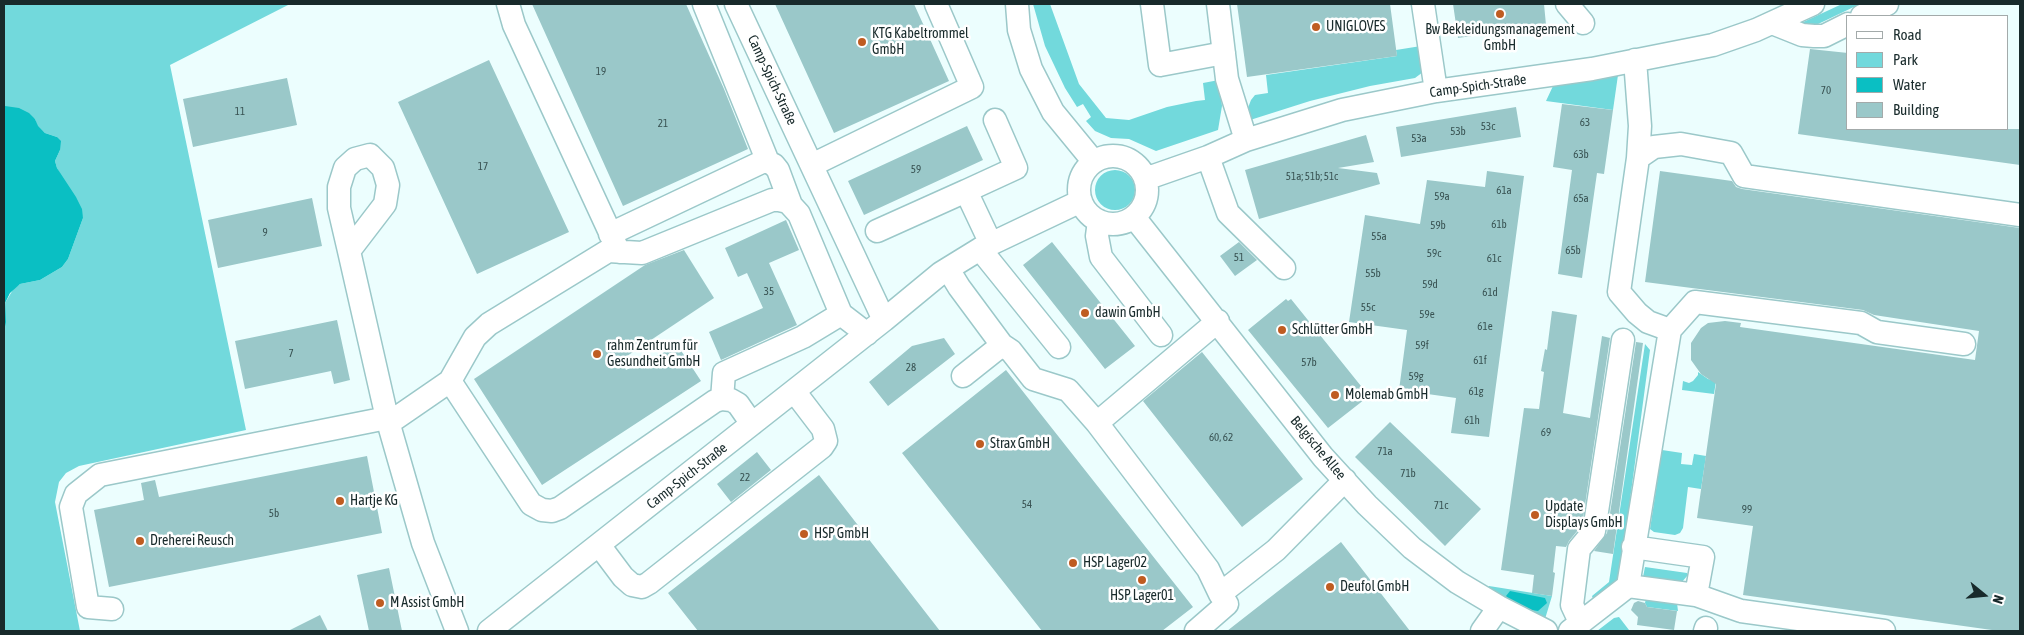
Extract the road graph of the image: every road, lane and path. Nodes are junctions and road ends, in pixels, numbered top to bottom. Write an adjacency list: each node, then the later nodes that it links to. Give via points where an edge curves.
1 (508, 4): 34 (street, via 514,26)
2 (704, 4): 23 (street)
3 (736, 4): 25 (street, Camp-Spich-Straße)
4 (936, 4): 25 (street, via 972,87)
5 (1017, 4): 24 (street, via 1019,30 1031,69 1053,112)
6 (1152, 4): 16 (street, via 1160,65)
7 (1218, 4): 16 (street)
8 (1423, 4): 18 (street)
9 (1567, 4): 13 (street)
10 (1813, 4): 14 (street, Camp-Spich-Straße)
11 (1887, 4): 12 (street)
12 (1864, 15)
13 (1584, 23)
14 (1772, 23): 15 (street, via 1802,35 1814,36 1824,36); 17 (street, Camp-Spich-Straße, via 1713,45)
15 (1846, 25)
16 (1224, 53): 20 (street, via 1227,79)
17 (1635, 60): 18 (street, Camp-Spich-Straße); 22 (street, via 1640,126)
18 (1436, 91): 20 (street, Camp-Spich-Straße, via 1342,110)
19 (995, 120): 27 (street, via 1016,168)
20 (1246, 140): 21 (street, Camp-Spich-Straße)
21 (1208, 157): 26 (street, Camp-Spich-Straße); 37 (street, via 1228,213)
22 (1638, 158): 30 (street, via 1654,147 1681,144 1731,153 1744,176); 42 (street, via 1619,292 1648,322)
23 (768, 162): 29 (street, via 778,170); 34 (street, via 762,162)
24 (1094, 162): 26 (street, via 1108,156 1124,157 1141,170); 28 (street, via 1081,179)
25 (812, 165): 41 (street, Camp-Spich-Straße)
26 (1146, 179): 31 (street, via 1146,200)
27 (966, 191): 33 (street); 35 (street)
28 (1081, 201): 32 (street, via 1091,216); 35 (street, Camp-Spich-Straße)
29 (791, 204): 34 (street, via 772,200 642,253); 39 (street, via 799,214)
30 (2020, 215)
31 (1134, 217): 32 (street, via 1117,224); 40 (street, Belgische Allee)
32 (1099, 221): 43 (street, via 1096,236 1101,257)
33 (877, 231)
34 (614, 243): 49 (street, via 608,251 489,324 475,337)
35 (985, 246): 38 (street, Camp-Spich-Straße); 47 (street)
36 (349, 251): 52 (street)
37 (1284, 268)
38 (948, 269): 41 (street, Camp-Spich-Straße); 45 (street)
39 (841, 314): 41 (street); 51 (street, via 803,337 724,373)
40 (1218, 321): 53 (street); 55 (street, Belgische Allee)
41 (876, 327): 50 (street, Camp-Spich-Straße)
42 (1670, 330): 46 (street, via 1695,302 1861,323 1876,332); 57 (street)
43 (1161, 335)
44 (1623, 340): 63 (street, via 1594,531 1579,549 1572,605)
45 (1002, 344): 48 (street); 53 (street, via 1034,379 1068,390)
46 (1964, 344)
47 (1059, 347)
48 (963, 376)
49 (450, 381): 51 (street, via 531,504 552,511); 52 (street)
50 (794, 391): 54 (street, Camp-Spich-Straße); 56 (street, via 823,429 826,440 822,447 672,566 642,587 632,585)
51 (722, 399): 54 (street, via 738,404)
52 (388, 420): 62 (street, via 100,475 76,494 72,507 88,607); 64 (street, via 423,543)
53 (1097, 423): 59 (street, via 1208,569)
54 (752, 424): 56 (street, Camp-Spich-Straße)
55 (1344, 480): 59 (street, via 1276,550); 61 (street, Belgische Allee, via 1412,548)
56 (599, 545): 65 (street, Camp-Spich-Straße)
57 (1633, 547): 58 (street); 60 (street, via 1703,557)
58 (1628, 586): 60 (street); 63 (street)
59 (1220, 594): 66 (street, via 1227,604)
60 (1696, 595): 69 (street, via 1741,611)
61 (1499, 607): 67 (street); 68 (street, Belgische Allee)
62 (112, 609)
63 (1575, 627)
64 (457, 631)
65 (489, 631)
66 (1196, 631)
67 (1482, 631)
68 (1546, 631)
69 (1884, 631)

